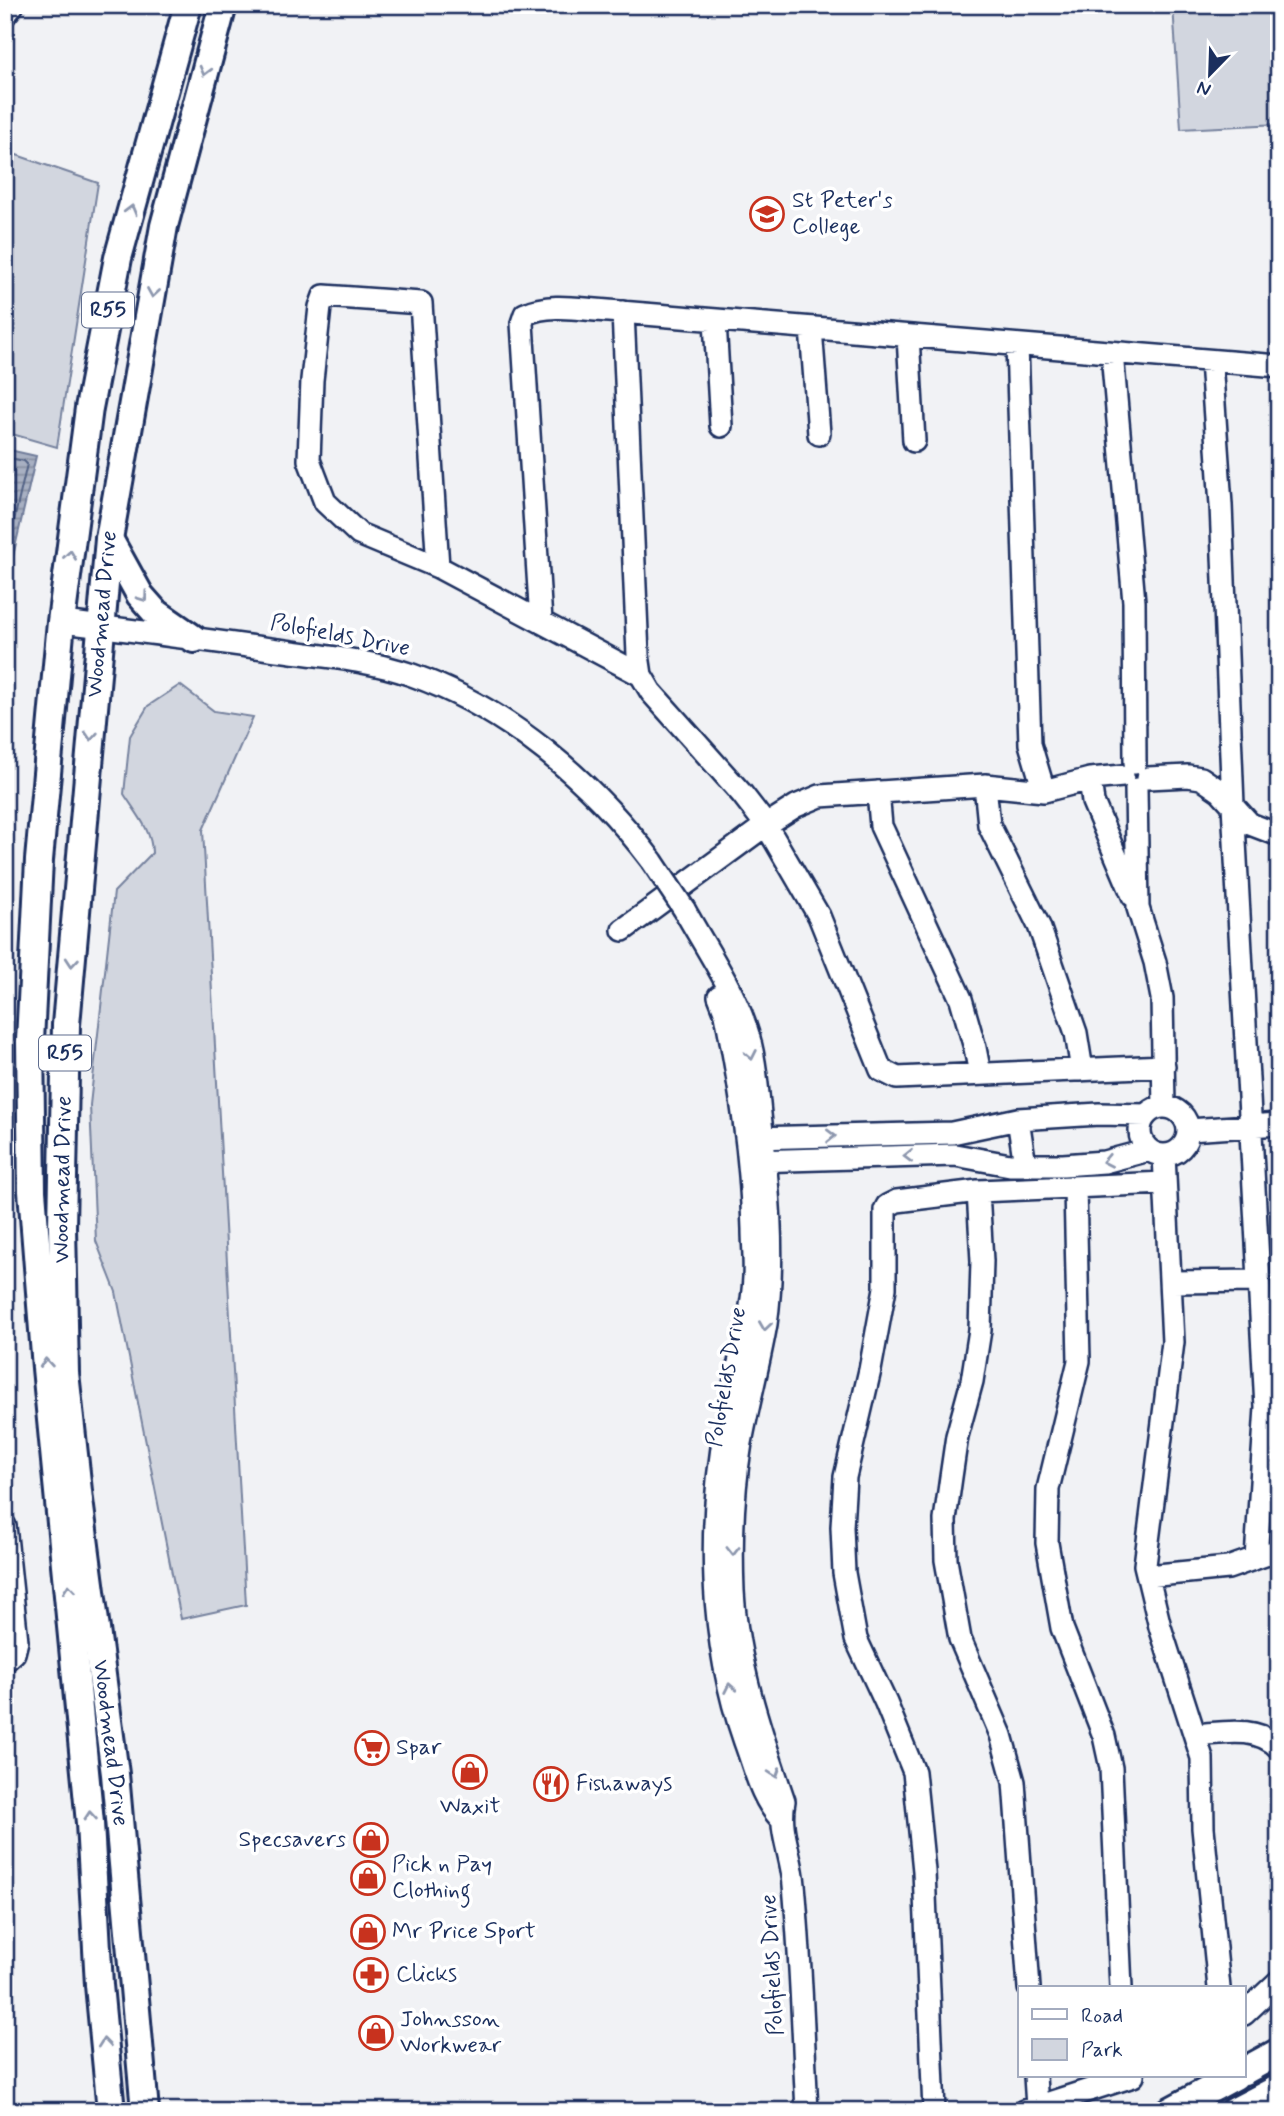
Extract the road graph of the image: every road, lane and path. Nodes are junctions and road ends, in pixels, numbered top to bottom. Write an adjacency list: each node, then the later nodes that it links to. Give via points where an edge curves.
1 (13, 5): 4 (street)
2 (188, 5): 19 (main road, Woodmead Drive / R55, one-way to 2, via 89,408 118,258)
3 (222, 5): 16 (main road, Woodmead Drive / R55, one-way to 16, via 164,226)
4 (5, 15)
5 (623, 312): 6 (street); 18 (street, via 557,307 533,310 525,314 522,323); 22 (street)
6 (715, 321): 7 (street); 13 (street)
7 (811, 328): 8 (street); 14 (street)
8 (908, 336): 9 (street); 15 (street)
9 (1017, 345): 10 (street); 26 (street, via 1030,744)
10 (1112, 352): 11 (street); 23 (street, via 1134,602)
11 (1211, 361): 12 (street); 28 (street)
12 (1279, 366)
13 (721, 426)
14 (819, 433)
15 (914, 441)
16 (109, 539): 20 (main road, Woodmead Drive / R55); 21 (main road, one-way to 21, via 140,595 155,612)
17 (439, 567): 17 (street, via 359,534 325,502 309,460 312,380 324,296 421,303); 18 (street)
18 (541, 621): 22 (street)
19 (61, 622): 20 (street, Polofields Drive); 71 (main road, Woodmead Drive / R55, one-way to 19, via 90,1823 32,1191 30,1041 39,860)
20 (100, 627): 21 (street, Polofields Drive); 72 (main road, Woodmead Drive / R55, one-way to 72, via 66,1025 65,1373 116,1787)
21 (194, 639): 42 (street, Polofields Drive, bridge, via 319,656 411,675 491,713 562,764 625,825 719,965 746,1027 757,1082)
22 (641, 674): 29 (street, via 651,692)
23 (1136, 776): 24 (street); 28 (street, via 1201,778); 31 (street)
24 (1090, 779): 26 (street); 31 (street, via 1093,802)
25 (985, 785): 26 (street); 27 (street); 34 (street, via 989,825 1039,926 1076,1032)
26 (1044, 791)
27 (878, 792): 29 (street, via 809,799); 35 (street, via 881,827 961,999)
28 (1233, 805): 30 (street, via 1250,824); 39 (street)
29 (766, 825): 32 (street); 35 (street, via 819,916 881,1070 897,1078)
30 (1279, 835)
31 (1138, 908): 33 (street, via 1162,998)
32 (623, 930)
33 (1164, 1066): 34 (street); 36 (street)
34 (1082, 1070): 35 (street)
35 (980, 1074)
36 (1155, 1111): 37 (street); 40 (street, via 1176,1110); 43 (street, via 1142,1122 1141,1137)
37 (1018, 1119): 41 (street); 46 (street)
38 (1279, 1124): 39 (street)
39 (1251, 1125): 40 (street); 50 (street)
40 (1189, 1130): 43 (street, via 1178,1151)
41 (952, 1133): 42 (street, one-way to 41); 44 (street)
42 (755, 1138): 45 (street, Polofields Drive)
43 (1156, 1153): 46 (street, one-way to 46, via 1104,1162); 47 (street)
44 (956, 1155): 45 (street, one-way to 45); 46 (street)
45 (758, 1161): 73 (street, Polofields Drive, via 770,1256 766,1322 741,1444 733,1526 733,1592 743,1669 784,1801 780,1818 795,1890)
46 (1024, 1165)
47 (1165, 1183): 48 (street); 51 (street)
48 (1075, 1188): 49 (street); 61 (street, via 1079,1361 1048,1489 1047,1543 1062,1628 1104,1736 1111,1768)
49 (978, 1191): 60 (street, via 980,1330 957,1436 945,1520 946,1560 960,1639 1001,1735 1014,1782); 74 (street, via 897,1201 885,1210 885,1288 845,1477 842,1527 844,1573 856,1639 914,1772 924,1871)
50 (1259, 1280): 51 (street); 54 (street, via 1266,1407)
51 (1172, 1282): 55 (street, via 1171,1369 1148,1539)
52 (5, 1525): 56 (street, via 17,1641 14,1653)
53 (1279, 1550): 54 (street)
54 (1256, 1558): 55 (street, via 1228,1568)
55 (1148, 1576): 57 (street)
56 (5, 1661)
57 (1195, 1735): 58 (street, via 1255,1734); 62 (street, via 1202,1758 1203,1828)
58 (1279, 1748)
59 (1279, 1981): 63 (street)
60 (1029, 1986)
61 (1121, 1986)
62 (1219, 1986)
63 (1246, 2012)
64 (1279, 2052): 65 (main road)
65 (1246, 2070)
66 (1035, 2078): 70 (street)
67 (1125, 2078): 70 (street)
68 (1231, 2078): 75 (main road)
69 (1279, 2088): 76 (main road)
70 (1031, 2109)
71 (111, 2111)
72 (145, 2111)
73 (807, 2111)
74 (934, 2111)
75 (1170, 2111)
76 (1235, 2111)

